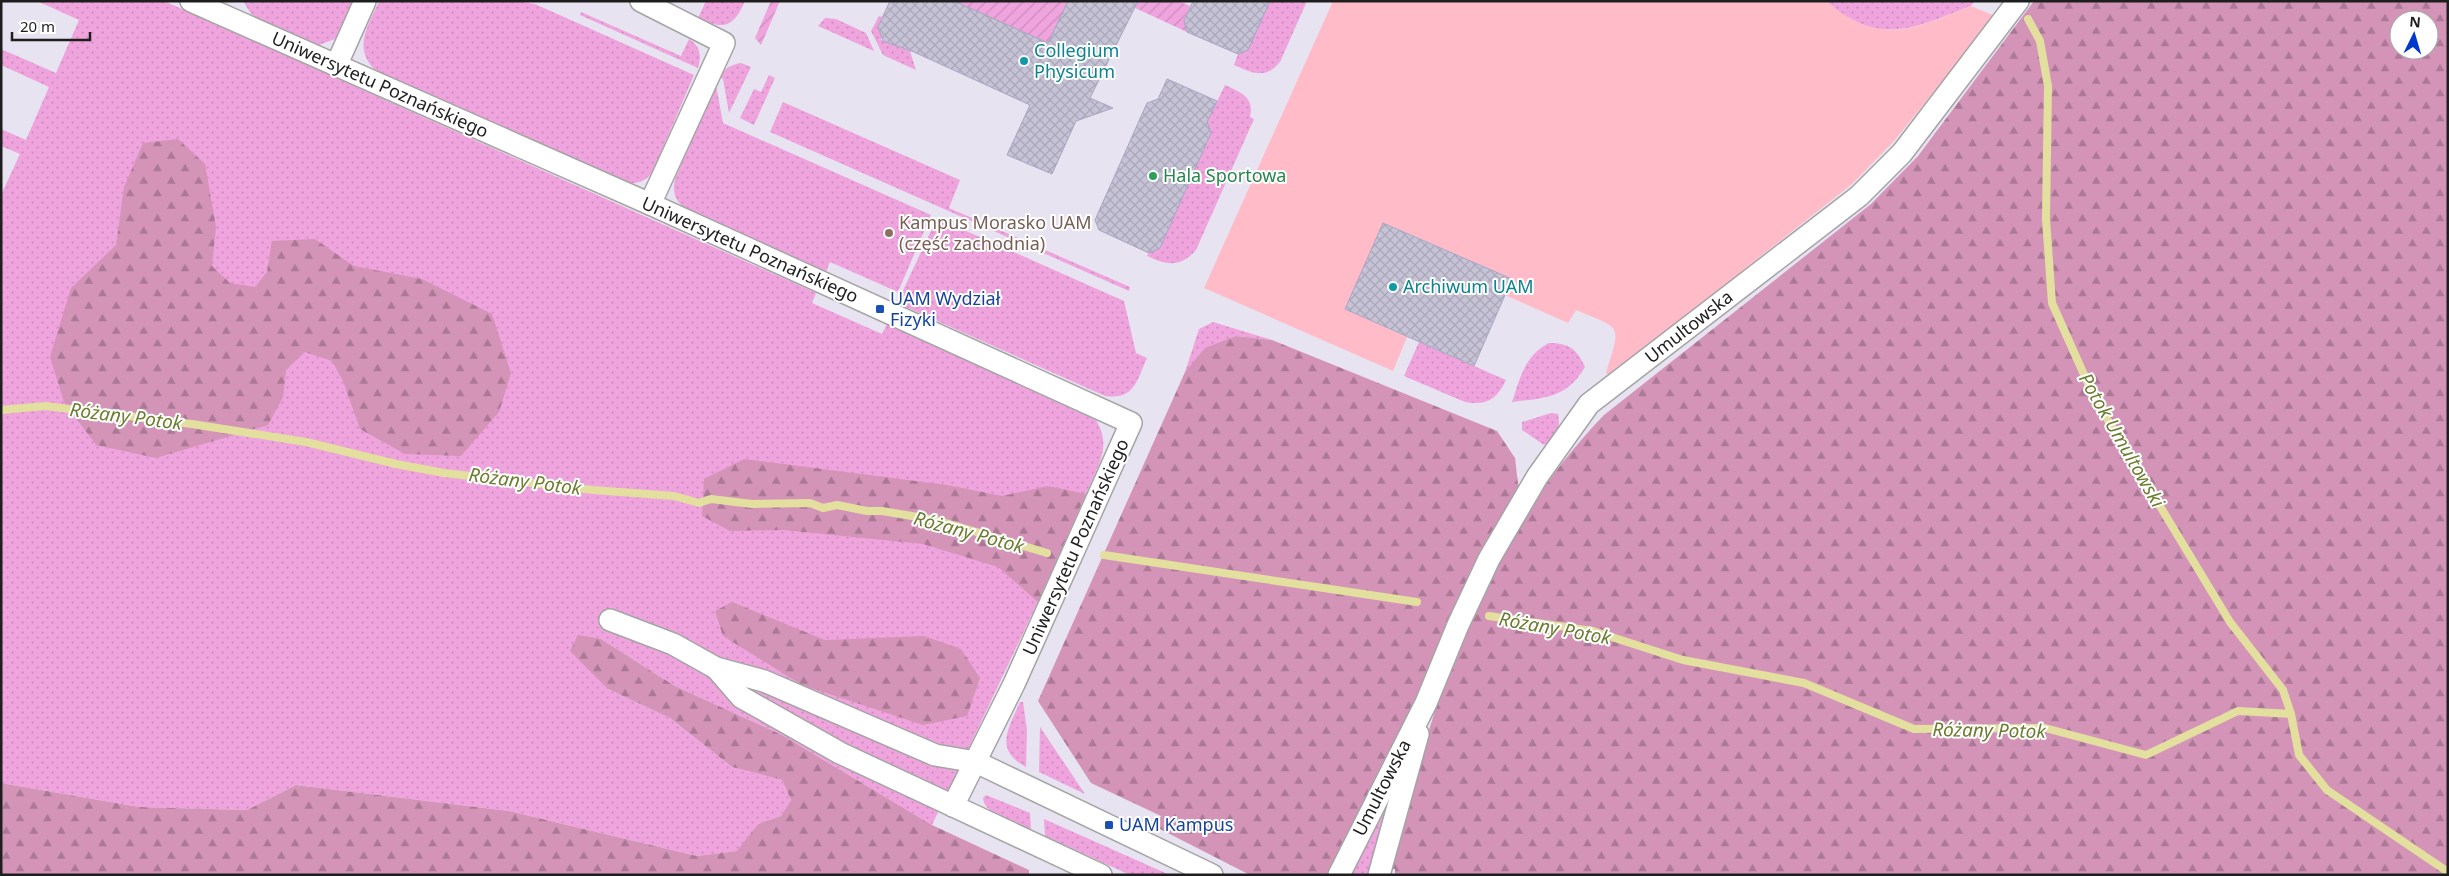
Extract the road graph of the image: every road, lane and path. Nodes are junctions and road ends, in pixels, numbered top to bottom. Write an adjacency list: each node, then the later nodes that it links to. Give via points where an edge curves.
1 (191, 1): 5 (street, Uniwersytetu Poznańskiego)
2 (365, 1): 5 (street)
3 (641, 1): 6 (street, via 724,43)
4 (2018, 1): 9 (street, Umultowska, via 1902,153 1859,196 1589,404 1537,477 1489,559)
5 (336, 66): 6 (street, Uniwersytetu Poznańskiego)
6 (650, 204): 10 (street, Uniwersytetu Poznańskiego, via 1132,423)
7 (610, 620): 8 (street, via 673,644)
8 (716, 668): 10 (street, via 764,681 935,755); 11 (street, via 741,697 840,753)
9 (1426, 703): 14 (street, Umultowska); 15 (street, Umultowska)
10 (976, 762): 11 (street, Uniwersytetu Poznańskiego); 13 (street)
11 (953, 806): 12 (street)
12 (1101, 875)
13 (1212, 875)
14 (1339, 875)
15 (1379, 875)

